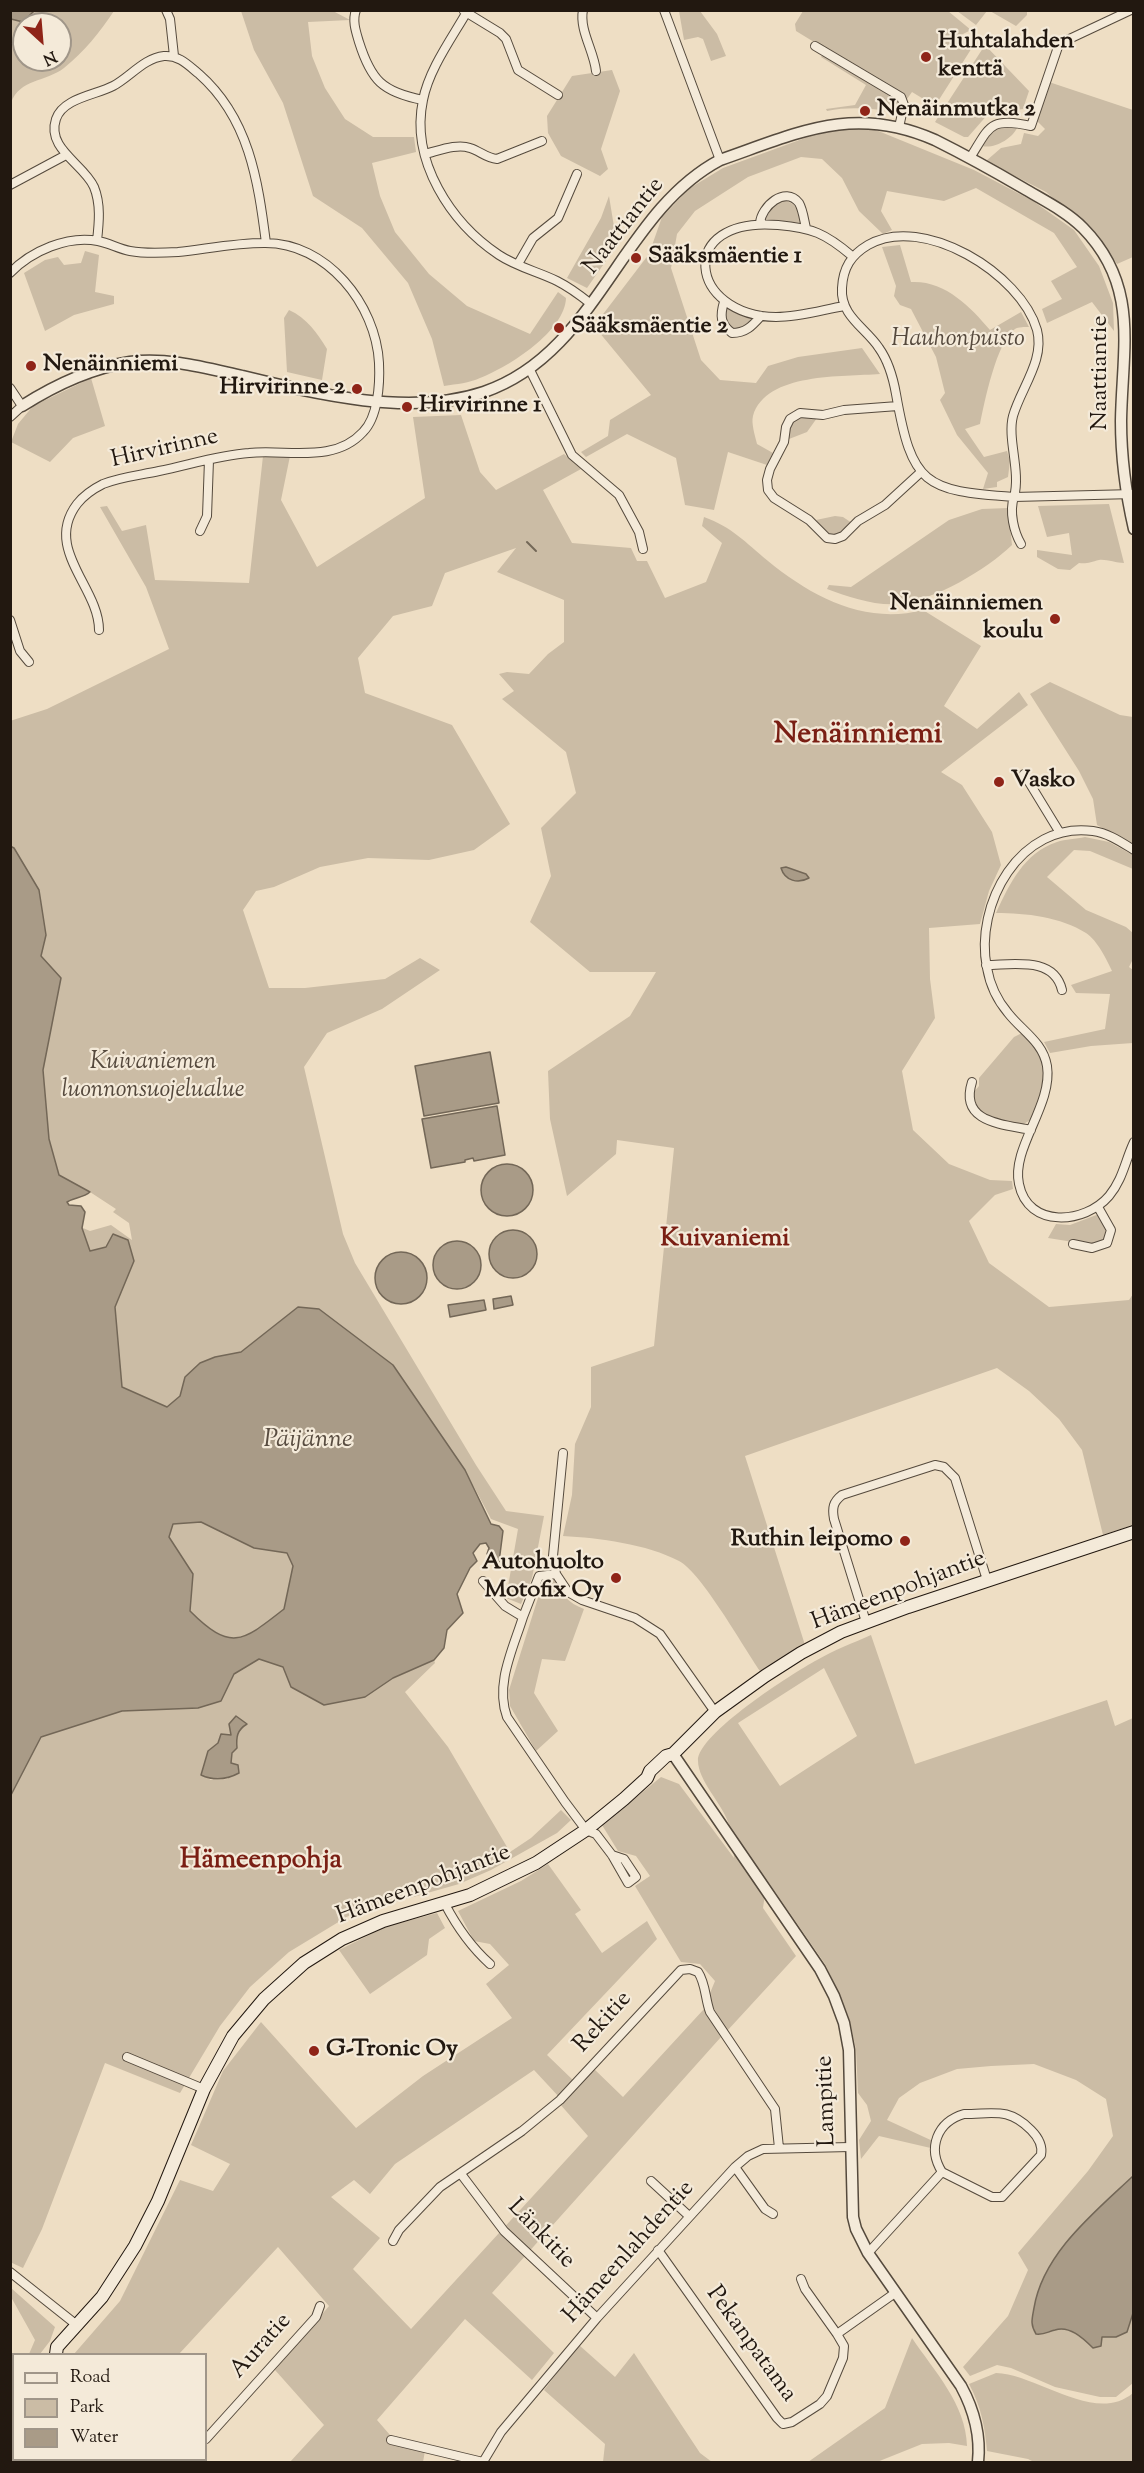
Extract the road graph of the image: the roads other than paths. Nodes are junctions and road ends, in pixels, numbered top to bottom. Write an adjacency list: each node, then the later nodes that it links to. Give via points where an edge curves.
1 (166, 10): 8 (street)
2 (356, 10): 11 (street, via 355,29 371,74 394,92)
3 (583, 10): 9 (street)
4 (664, 10): 17 (street)
5 (1131, 10): 16 (street, via 1065,41 1059,47 1034,127 1004,122 993,125 985,131)
6 (466, 11): 10 (street, via 506,39 518,70); 11 (street, via 434,70)
7 (815, 46): 12 (street, via 901,97 904,105)
8 (174, 56): 15 (street, via 150,60 114,85 62,108 55,129); 23 (street, via 203,78 241,129 255,168)
9 (596, 71)
10 (558, 95)
11 (423, 100): 14 (street)
12 (899, 127): 16 (street, Naattiantie); 17 (street, Naattiantie, via 844,122 807,130)
13 (542, 141): 14 (street, via 497,159 468,147)
14 (425, 154): 25 (street, via 438,189 456,216 483,243)
15 (66, 155): 19 (street); 22 (street, via 86,173 94,187 99,204)
16 (970, 158): 39 (street, Naattiantie, via 1053,205 1082,227 1111,268 1124,307 1126,330 1121,422)
17 (720, 160): 28 (street, Naattiantie, via 672,195)
18 (577, 174): 25 (street, via 558,218 533,238)
19 (10, 185)
20 (760, 223): 21 (street); 21 (street, via 770,203 781,197 792,198 798,203); 27 (street, via 727,230 709,249 706,275)
21 (806, 228): 24 (street, via 833,239)
22 (97, 241): 23 (street, Hirvirinne, via 154,254); 26 (street, via 54,246)
23 (266, 243): 33 (street, Hirvirinne, via 290,247 316,258 340,275 358,297 371,321 378,349)
24 (852, 256): 29 (street, via 841,291); 40 (street, via 890,236 924,239 959,250 992,271 1023,303 1039,343 1012,419 1016,455)
25 (518, 264): 28 (street, via 559,282)
26 (10, 273)
27 (724, 302): 30 (street); 30 (street, via 723,322 732,333 749,329)
28 (591, 304): 31 (street, Naattiantie, via 558,344)
29 (844, 306): 30 (street, via 788,316); 35 (street, via 885,357)
30 (761, 316)
31 (529, 368): 33 (street, Naattiantie, via 496,387 455,399); 44 (street, via 572,455 620,495)
32 (10, 388): 34 (street)
33 (376, 401): 34 (street, Naattiantie, via 338,397 209,368 148,361 87,373); 37 (street, Hirvirinne, via 365,430 338,450 250,452)
34 (22, 406): 36 (street, Naattiantie)
35 (898, 406): 38 (street, via 906,446); 38 (street, via 822,415 800,413 790,419 770,469 768,490 827,538 835,539 885,505)
36 (10, 417)
37 (209, 460): 42 (street, via 207,516); 46 (street, Hirvirinne, via 105,483 75,506 66,535 68,550 99,616)
38 (921, 472): 40 (street, via 944,488 962,493)
39 (1130, 494): 40 (street); 41 (street, Naattiantie)
40 (1014, 497): 43 (street, via 1014,533)
41 (1134, 529)
42 (200, 531)
43 (1022, 544)
44 (643, 549)
45 (10, 620): 47 (street, via 20,651)
46 (99, 630)
47 (29, 662)
48 (1024, 774): 49 (street)
49 (1060, 832): 50 (street, via 1106,834); 51 (street, via 1039,842 1006,872 986,932)
50 (1134, 850)
51 (986, 965): 52 (street, via 1045,967 1056,975); 54 (street, via 997,998 1046,1057 1047,1088)
52 (1062, 990)
53 (972, 1083): 54 (street, via 969,1101 978,1116)
54 (1031, 1130): 56 (street, via 1018,1167 1018,1184 1029,1204 1040,1213 1064,1219)
55 (1134, 1142): 56 (street, via 1117,1186)
56 (1098, 1207): 57 (street, via 1111,1230 1107,1243 1092,1248)
57 (1073, 1244)
58 (563, 1453): 60 (street, via 553,1556)
59 (1134, 1532): 61 (main road, Hämeenpohjantie)
60 (556, 1574): 63 (street, via 540,1576); 65 (street, via 568,1592 635,1618 660,1634)
61 (987, 1580): 64 (main road, Hämeenpohjantie); 64 (street, via 955,1478 944,1467 935,1466 843,1495 835,1500 832,1509)
62 (483, 1581): 63 (street, via 505,1606)
63 (523, 1617): 67 (street, via 504,1678 503,1705 507,1718)
64 (866, 1622): 65 (main road, Hämeenpohjantie, via 789,1660)
65 (715, 1712): 66 (main road, Hämeenpohjantie)
66 (673, 1754): 67 (main road, Hämeenpohjantie, via 661,1770); 73 (street, Lampitie, via 820,1969 834,1996 849,2050)
67 (586, 1830): 68 (street, via 596,1834); 69 (main road, Hämeenpohjantie, via 515,1875)
68 (612, 1855)
69 (445, 1904): 70 (street, via 457,1926); 72 (main road, Hämeenpohjantie, via 365,1928 304,1963 246,2019)
70 (490, 1964)
71 (127, 2057): 72 (street)
72 (204, 2089): 89 (main road, Hämeenpohjantie, via 135,2246)
73 (850, 2147): 74 (street, Hämeenlahdentie); 83 (street, Lampitie, via 853,2217)
74 (779, 2148): 75 (street, Hämeenlahdentie, via 763,2149); 77 (street, Rekitie, via 775,2109 710,2012 699,1972 690,1969 675,1974 545,2113)
75 (735, 2166): 79 (street, via 765,2209); 80 (street, Hämeenlahdentie)
76 (942, 2172): 76 (street, via 935,2146 937,2138 945,2124 964,2114 1015,2116 1035,2134 1041,2146 1041,2155 1002,2197); 83 (street)
77 (461, 2174): 81 (street, Rekitie, via 422,2203); 88 (street, Länkitie, via 504,2231)
78 (651, 2181): 80 (street)
79 (773, 2214)
80 (688, 2216): 82 (street, Hämeenlahdentie)
81 (393, 2241)
82 (658, 2250): 88 (street, Hämeenlahdentie); 90 (street, Pekanpatama, via 783,2424 792,2422 827,2396 843,2358 844,2346)
83 (868, 2253): 86 (street, Lampitie)
84 (10, 2272): 89 (street)
85 (801, 2279): 90 (street)
86 (895, 2293): 90 (street); 95 (street, Lampitie, via 971,2405 978,2431)
87 (320, 2306): 92 (street, Auratie, via 316,2318)
88 (597, 2318): 94 (street, Hämeenlahdentie, via 501,2432)
89 (77, 2327): 91 (main road, Hämeenpohjantie, via 75,2336)
90 (837, 2334)
91 (60, 2353)
92 (207, 2438)
93 (391, 2440): 94 (street)
94 (483, 2463)
95 (978, 2463)

